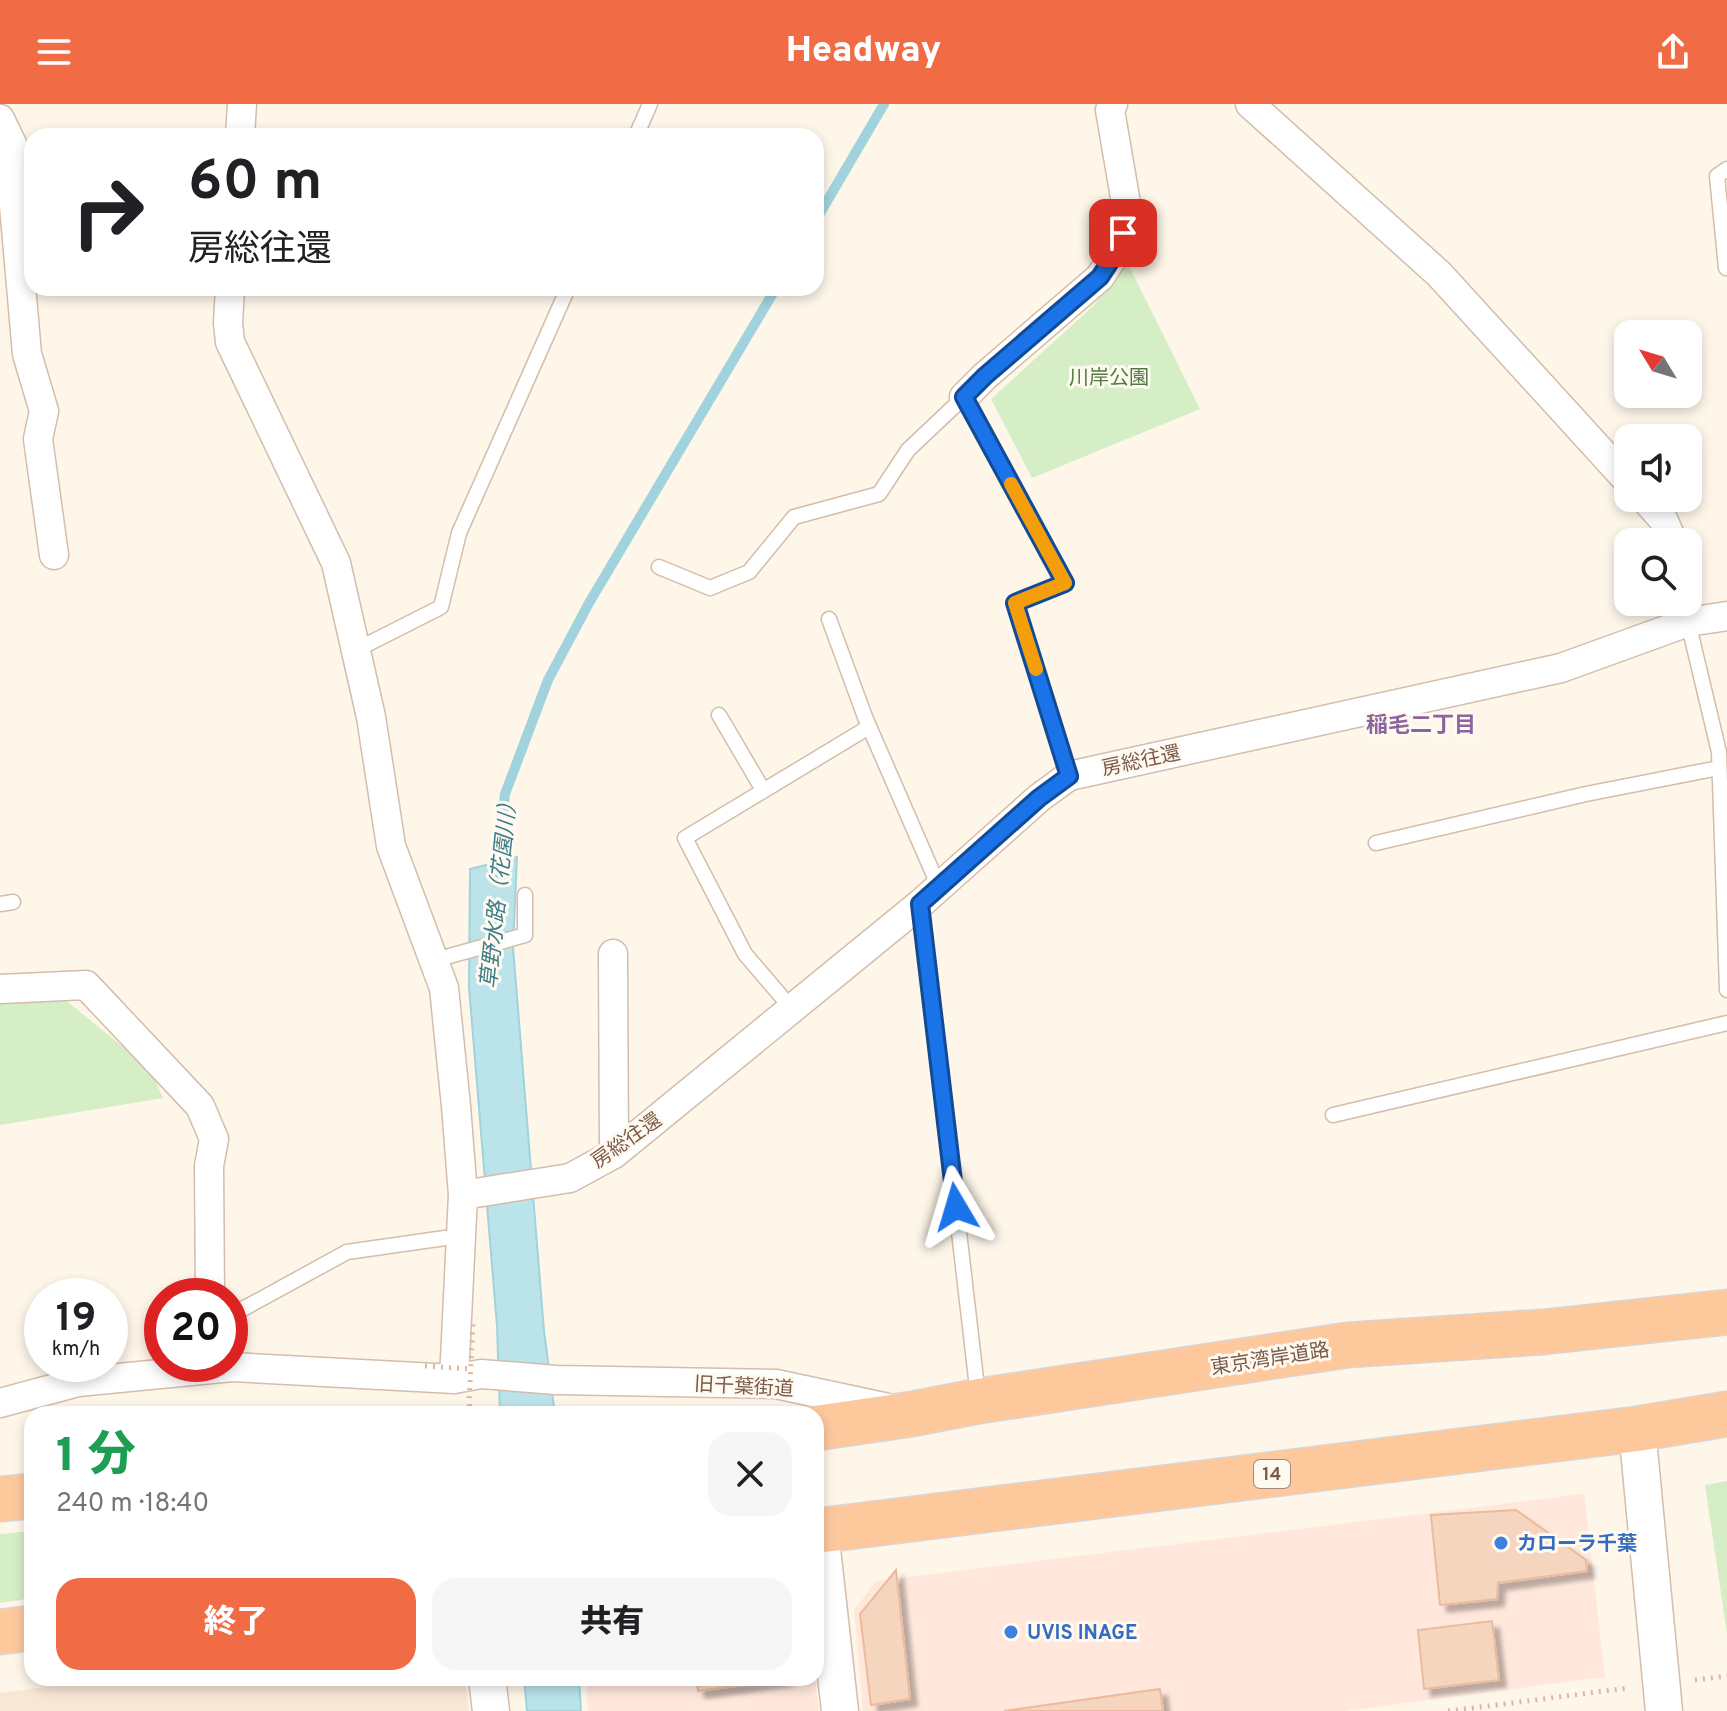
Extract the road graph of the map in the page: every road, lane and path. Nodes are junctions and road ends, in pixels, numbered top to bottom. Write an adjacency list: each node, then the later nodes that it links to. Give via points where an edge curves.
1 (4, 104): 6 (street)
2 (242, 104): 8 (street)
3 (650, 104): 9 (lane)
4 (1113, 104): 14 (street, via 1128,215 1117,251 1100,277)
5 (1250, 104): 15 (street, via 1439,274)
6 (0, 110)
7 (0, 119): 16 (street, via 14,148 27,354 44,411 38,439)
8 (240, 128)
9 (640, 128)
10 (1727, 169): 11 (lane, via 1717,176)
11 (1726, 268)
12 (230, 296): 23 (street, via 230,342 336,563)
13 (564, 296): 23 (lane, via 459,533 441,607)
14 (964, 397): 17 (lane, via 908,450 879,494 794,517 749,572 710,588); 27 (lane, via 1065,583 1015,603)
15 (1614, 466)
16 (54, 555)
17 (659, 567)
18 (1702, 614): 21 (street, 房総往還)
19 (1677, 616): 27 (street, 房総往還, via 1561,668)
20 (1687, 616): 26 (lane)
21 (1727, 616)
22 (829, 619): 25 (lane)
23 (356, 650): 33 (street, via 391,846)
24 (719, 715): 28 (lane)
25 (869, 727): 28 (lane); 31 (lane)
26 (1719, 768): 29 (lane); 35 (lane)
27 (1069, 776): 31 (street, 房総往還)
28 (763, 790): 36 (lane, via 685,838 745,954)
29 (1376, 843)
30 (525, 895): 33 (lane, via 525,935)
31 (930, 896): 36 (street, 房総往還); 52 (lane)
32 (613, 954): 39 (street)
33 (435, 960): 40 (street, via 444,988 456,1106)
34 (0, 989): 42 (street, via 86,985 200,1106 214,1139 209,1166)
35 (1727, 990)
36 (792, 1009): 39 (street, 房総往還)
37 (1727, 1023): 38 (lane)
38 (1333, 1115)
39 (614, 1154): 40 (street, 房総往還, via 570,1178)
40 (472, 1194): 50 (street)
41 (445, 1238): 43 (lane, via 347,1252)
42 (210, 1278)
43 (248, 1306)
44 (1727, 1312): 46 (highway, 東京湾岸道路)
45 (473, 1324): 50 (path, bridge)
46 (1543, 1332): 47 (highway); 52 (highway, 東京湾岸道路, via 1348,1345)
47 (1727, 1337)
48 (248, 1366): 50 (street, 旧千葉街道)
49 (425, 1366): 50 (path, bridge)
50 (469, 1374): 54 (path, bridge); 55 (street, 旧千葉街道, via 776,1384)
51 (144, 1375): 53 (street, 旧千葉街道, via 78,1382)
52 (979, 1401): 55 (highway, 東京湾岸道路)
53 (0, 1403)
54 (470, 1406)
55 (912, 1414): 57 (highway, 東京湾岸道路)
56 (1727, 1414): 58 (highway, 14)
57 (824, 1427)
58 (1637, 1429): 61 (highway, 14); 67 (street)
59 (24, 1497): 60 (highway)
60 (0, 1499)
61 (824, 1530)
62 (824, 1580): 69 (street)
63 (24, 1629): 64 (highway)
64 (0, 1632)
65 (1727, 1676): 67 (path)
66 (488, 1686): 68 (street)
67 (1662, 1697): 70 (path)
68 (491, 1711)
69 (840, 1711)
70 (1448, 1711)

